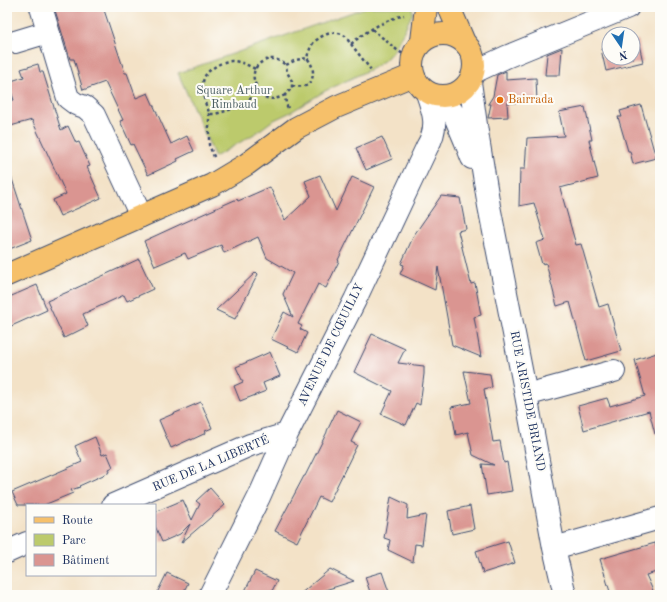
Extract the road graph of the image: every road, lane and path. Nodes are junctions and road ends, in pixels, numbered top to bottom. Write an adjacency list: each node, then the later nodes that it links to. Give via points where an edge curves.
1 (41, 7): 7 (street)
2 (426, 7): 12 (main road)
3 (449, 7): 9 (main road)
4 (628, 7): 15 (street, via 506,57)
5 (406, 15): 6 (path, via 392,18)
6 (372, 29): 10 (path); 12 (path, via 397,50)
7 (48, 32): 8 (street); 25 (street, via 68,98 94,115)
8 (15, 42)
9 (464, 42): 12 (main road, via 455,36 432,36); 15 (main road, via 471,50 474,61)
10 (351, 44): 11 (path, via 338,32 328,34 318,39 311,47); 17 (path)
11 (307, 58): 13 (path); 16 (path, via 313,68 311,83 299,87)
12 (416, 59): 17 (main road); 20 (main road, via 416,82)
13 (286, 65): 14 (path, via 272,59 262,62); 16 (path)
14 (255, 69): 18 (path, via 254,81); 21 (path, via 232,60 218,64 208,71 203,84)
15 (472, 77): 20 (main road, via 458,93 450,96); 24 (street, RUE ARISTIDE BRIAND, via 477,132)
16 (292, 86): 19 (path)
17 (381, 88): 22 (main road)
18 (258, 90): 19 (path, via 267,98 279,98); 21 (path, via 251,99 239,107 215,114)
19 (285, 94): 22 (path, via 286,104)
20 (434, 95): 24 (street, RUE ARISTIDE BRIAND, via 457,120); 29 (street, AVENUE DE CŒUILLY, via 435,120 432,139)
21 (209, 112): 23 (path, via 209,145)
22 (296, 128): 23 (main road)
23 (222, 179): 25 (main road)
24 (489, 206): 28 (street, RUE ARISTIDE BRIAND)
25 (141, 216): 26 (main road)
26 (7, 275)
27 (614, 371): 28 (street)
28 (526, 395): 33 (street, RUE ARISTIDE BRIAND)
29 (287, 434): 30 (street, RUE DE LA LIBERTÉ, via 250,445); 36 (street, AVENUE DE CŒUILLY)
30 (115, 504)
31 (660, 518): 33 (street)
32 (26, 543): 34 (street)
33 (554, 548): 35 (street, RUE ARISTIDE BRIAND)
34 (7, 552)
35 (560, 594)
36 (210, 595)

